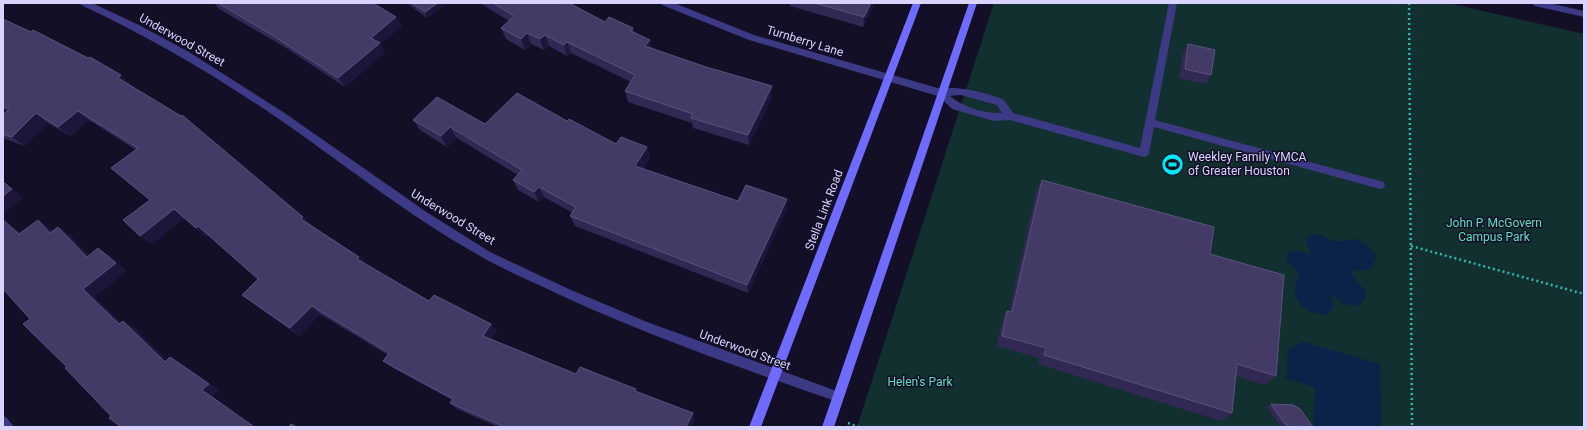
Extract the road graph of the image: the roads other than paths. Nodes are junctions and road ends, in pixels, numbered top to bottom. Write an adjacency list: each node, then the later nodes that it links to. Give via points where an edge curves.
1 (84, 3): 13 (street, Underwood Street, via 171,47 248,92 393,196 475,248 569,295 670,336)
2 (665, 3): 8 (street, Turnberry Lane, via 752,38)
3 (917, 3): 8 (main road, Stella Link Road)
4 (972, 3): 9 (main road)
5 (1173, 3): 11 (street)
6 (1535, 3): 7 (street)
7 (1584, 14)
8 (888, 78): 9 (street, Turnberry Lane); 13 (main road, Stella Link Road)
9 (941, 93): 10 (street, via 955,106 994,117); 10 (street, via 960,91 1000,102); 14 (main road)
10 (1010, 116): 11 (street, via 1144,153)
11 (1150, 122): 12 (street)
12 (1380, 185)
13 (775, 374): 14 (street, Underwood Street); 17 (main road, Stella Link Road)
14 (838, 397): 18 (main road)
15 (3, 422): 16 (street)
16 (8, 427)
17 (755, 427)
18 (828, 427)

